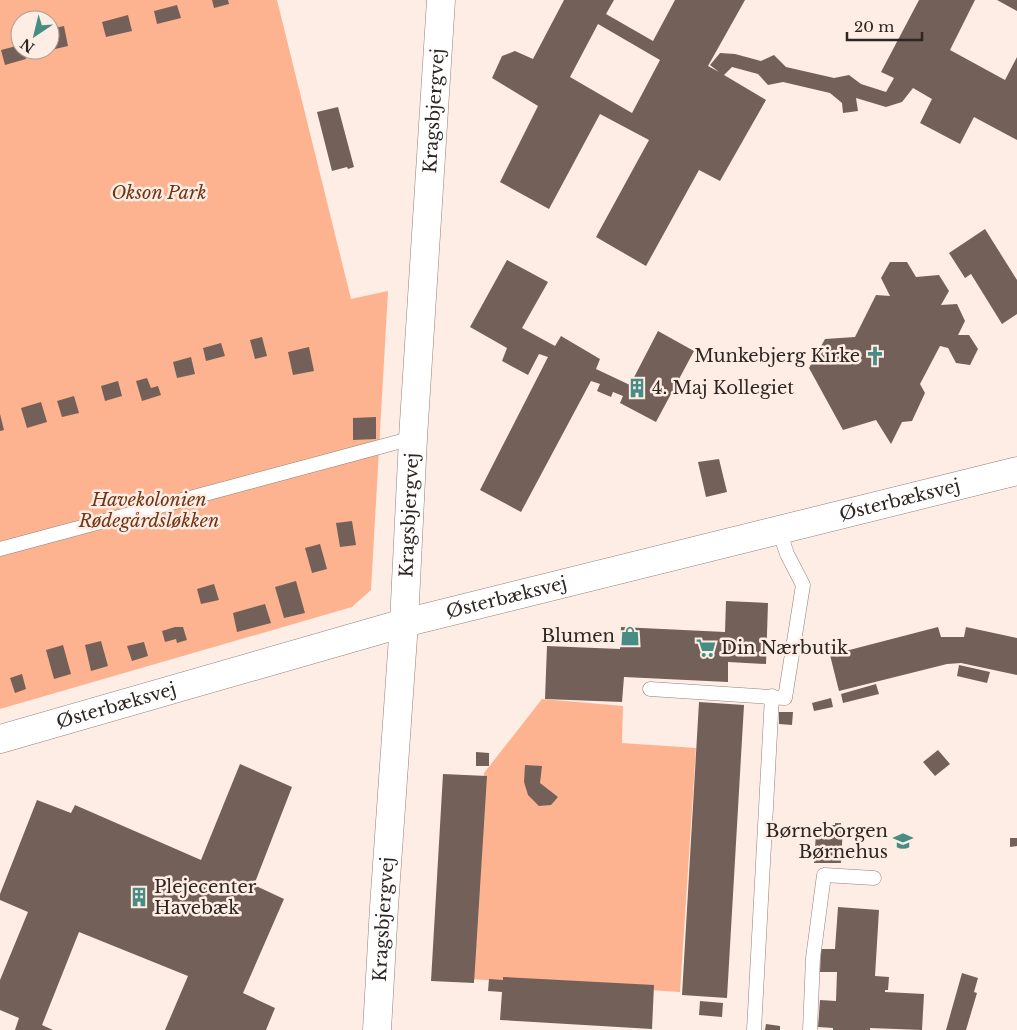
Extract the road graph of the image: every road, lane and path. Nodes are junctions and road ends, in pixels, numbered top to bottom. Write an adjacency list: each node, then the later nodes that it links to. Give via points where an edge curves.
1 (440, 0): 2 (street, Kragsbjergvej)
2 (413, 438): 5 (lane); 6 (street, Kragsbjergvej)
3 (1017, 471): 4 (street, Østerbæksvej)
4 (778, 530): 6 (street, Østerbæksvej); 8 (lane, via 803,584 785,698)
5 (0, 549)
6 (404, 622): 9 (street, Østerbæksvej); 11 (street, Kragsbjergvej)
7 (650, 689): 8 (lane)
8 (772, 696): 12 (lane)
9 (0, 739)
10 (874, 878): 13 (lane, via 824,875 813,958)
11 (377, 1030)
12 (754, 1030)
13 (810, 1030)

